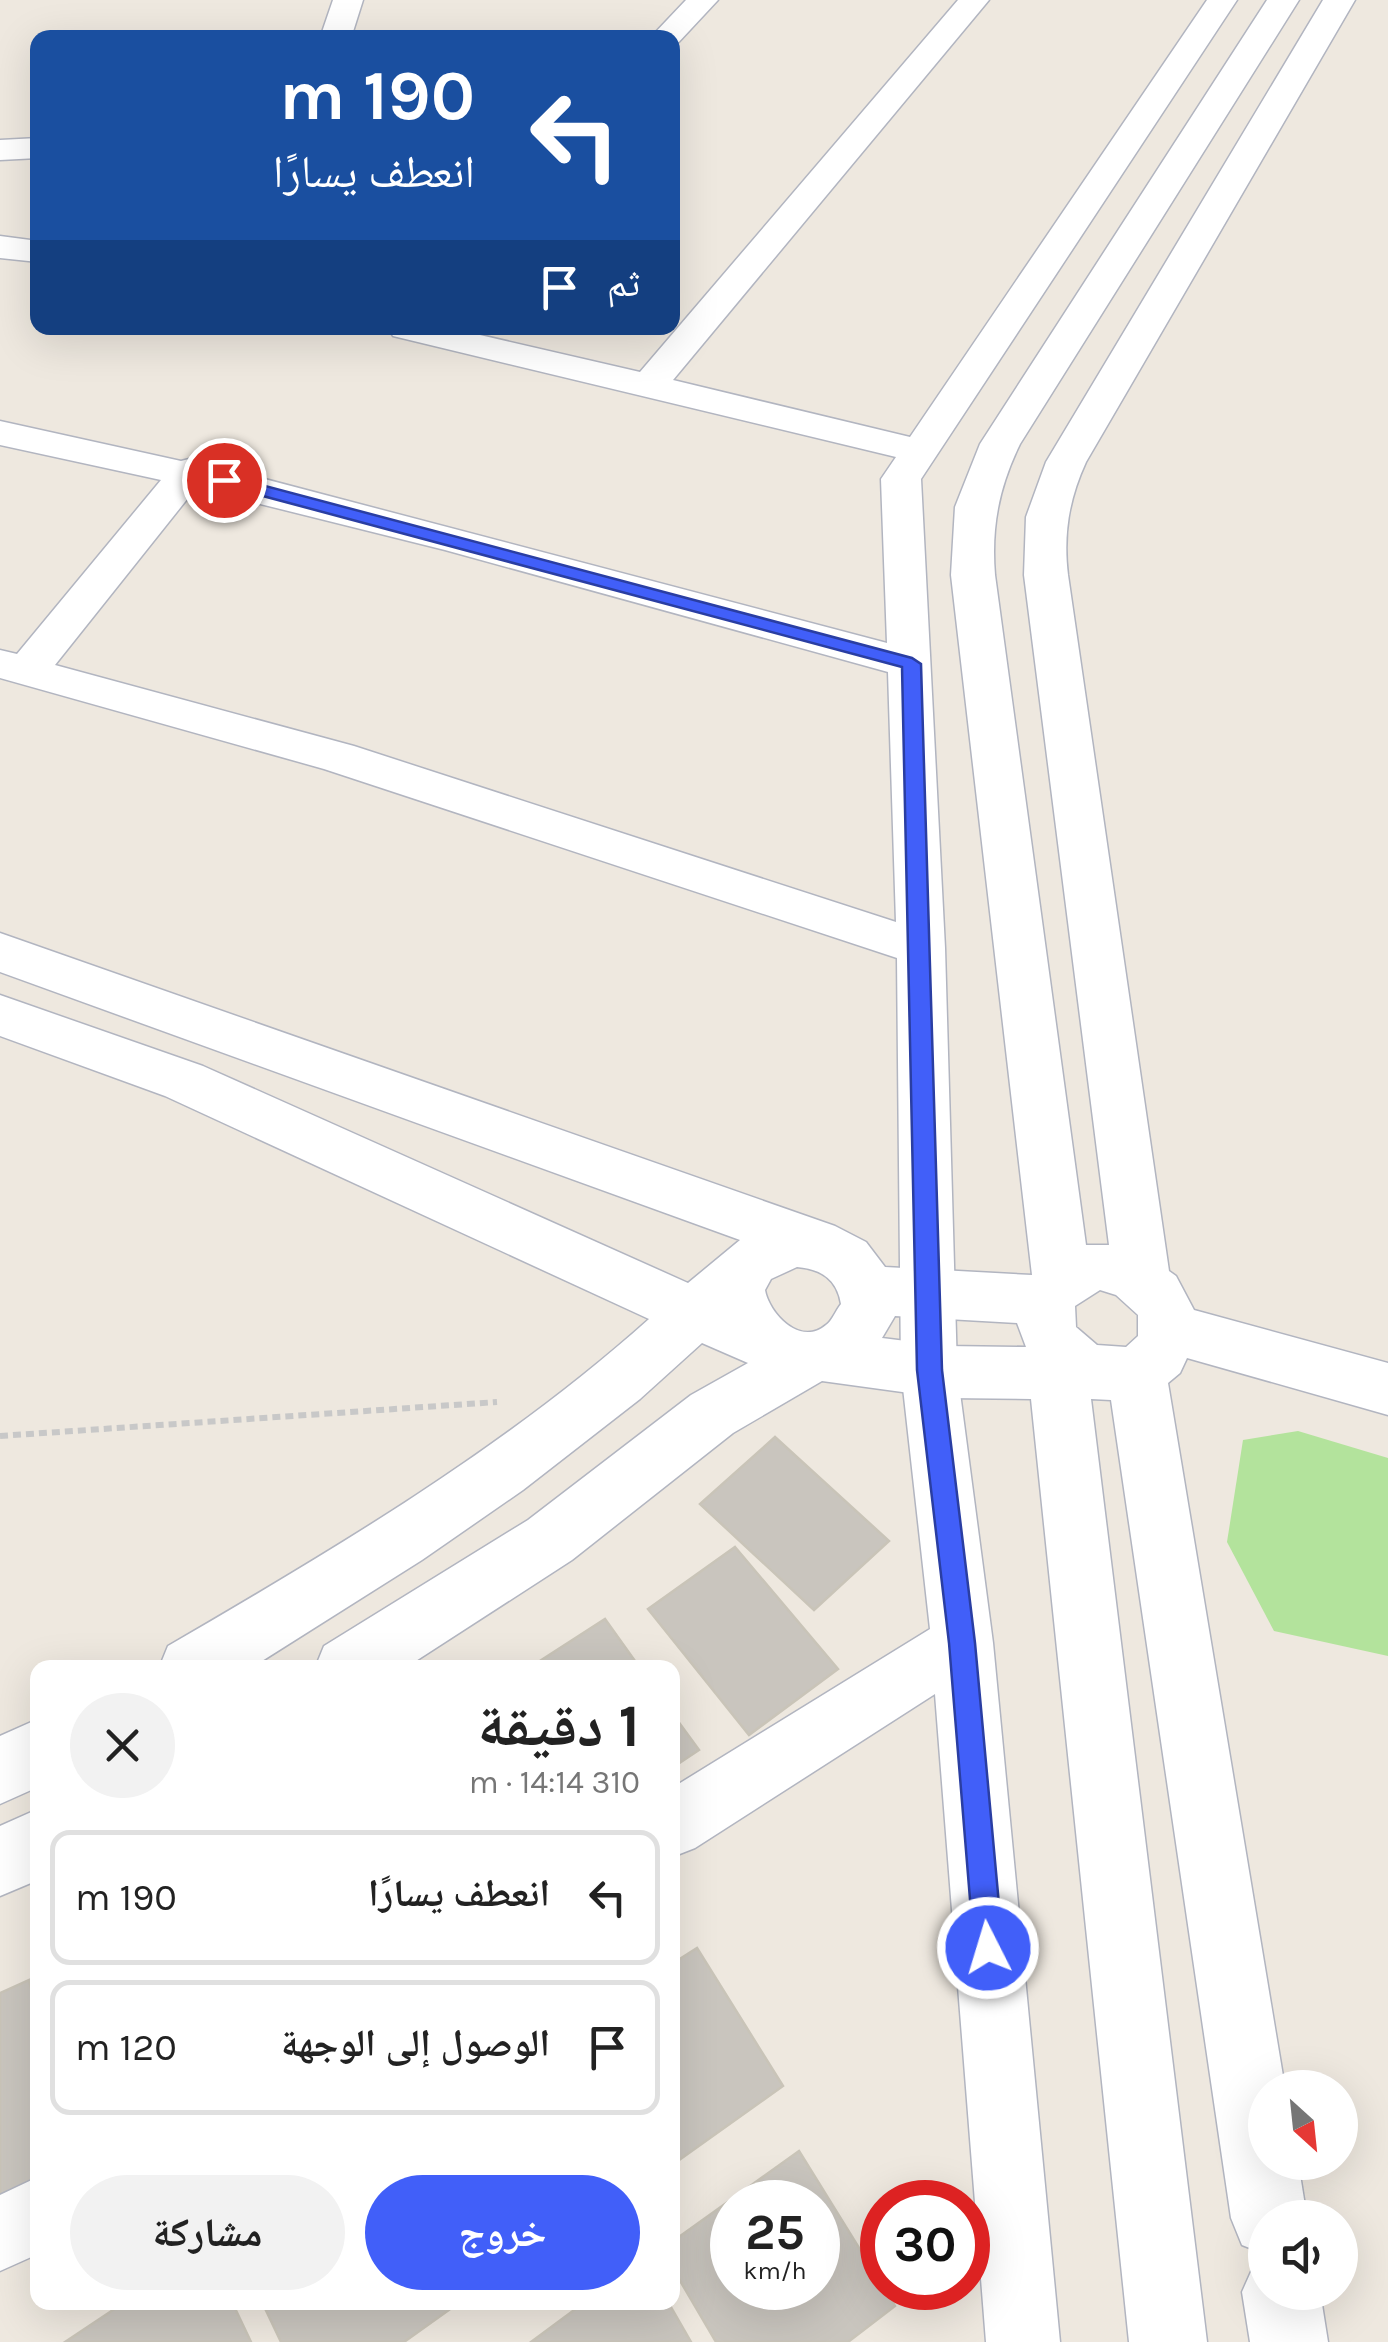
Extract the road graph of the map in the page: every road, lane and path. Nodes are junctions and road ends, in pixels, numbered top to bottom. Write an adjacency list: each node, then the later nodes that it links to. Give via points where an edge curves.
1 (348, 0): 7 (street)
2 (703, 0): 8 (street)
3 (974, 0): 14 (street)
4 (1222, 0): 16 (street)
5 (1284, 0): 29 (street, via 1000,444 972,520 973,575)
6 (1340, 0): 25 (street, via 1066,462 1047,505 1046,575)
7 (338, 30)
8 (673, 30)
9 (30, 148): 10 (street)
10 (0, 150)
11 (0, 247): 12 (street)
12 (30, 251)
13 (436, 335): 14 (street)
14 (649, 384): 16 (street)
15 (0, 433): 17 (street)
16 (917, 450): 18 (street, via 901,479)
17 (189, 471): 18 (street); 19 (street)
18 (912, 664): 20 (street)
19 (14, 667): 20 (street, via 338,757)
20 (921, 948): 27 (street)
21 (0, 952): 23 (street)
22 (0, 1015): 28 (street, via 184,1081)
23 (815, 1244): 24 (street, via 792,1242); 26 (street, via 850,1260)
24 (754, 1259): 28 (street); 30 (street, via 742,1274 737,1309 745,1327)
25 (1142, 1279): 29 (street, via 1168,1310); 29 (street, via 1100,1266 1080,1269)
26 (868, 1290): 27 (street); 30 (street, via 870,1308 852,1339)
27 (927, 1292): 29 (street); 31 (street)
28 (694, 1313): 30 (street); 36 (street, via 603,1395 512,1464 334,1584)
29 (1092, 1339): 31 (street); 32 (street); 43 (street); 48 (street)
30 (788, 1348): 31 (street); 37 (street, via 550,1540)
31 (930, 1370): 35 (street)
32 (1388, 1389)
33 (506, 1402): 34 (path)
34 (0, 1436)
35 (962, 1643): 40 (street); 47 (street)
36 (205, 1660)
37 (361, 1660)
38 (30, 1755): 39 (street)
39 (0, 1771)
40 (680, 1820)
41 (30, 1847): 42 (street)
42 (0, 1862)
43 (1265, 2200)
44 (30, 2218): 45 (street)
45 (0, 2235)
46 (1284, 2310): 49 (street)
47 (1016, 2338)
48 (1168, 2342)
49 (1289, 2342)

